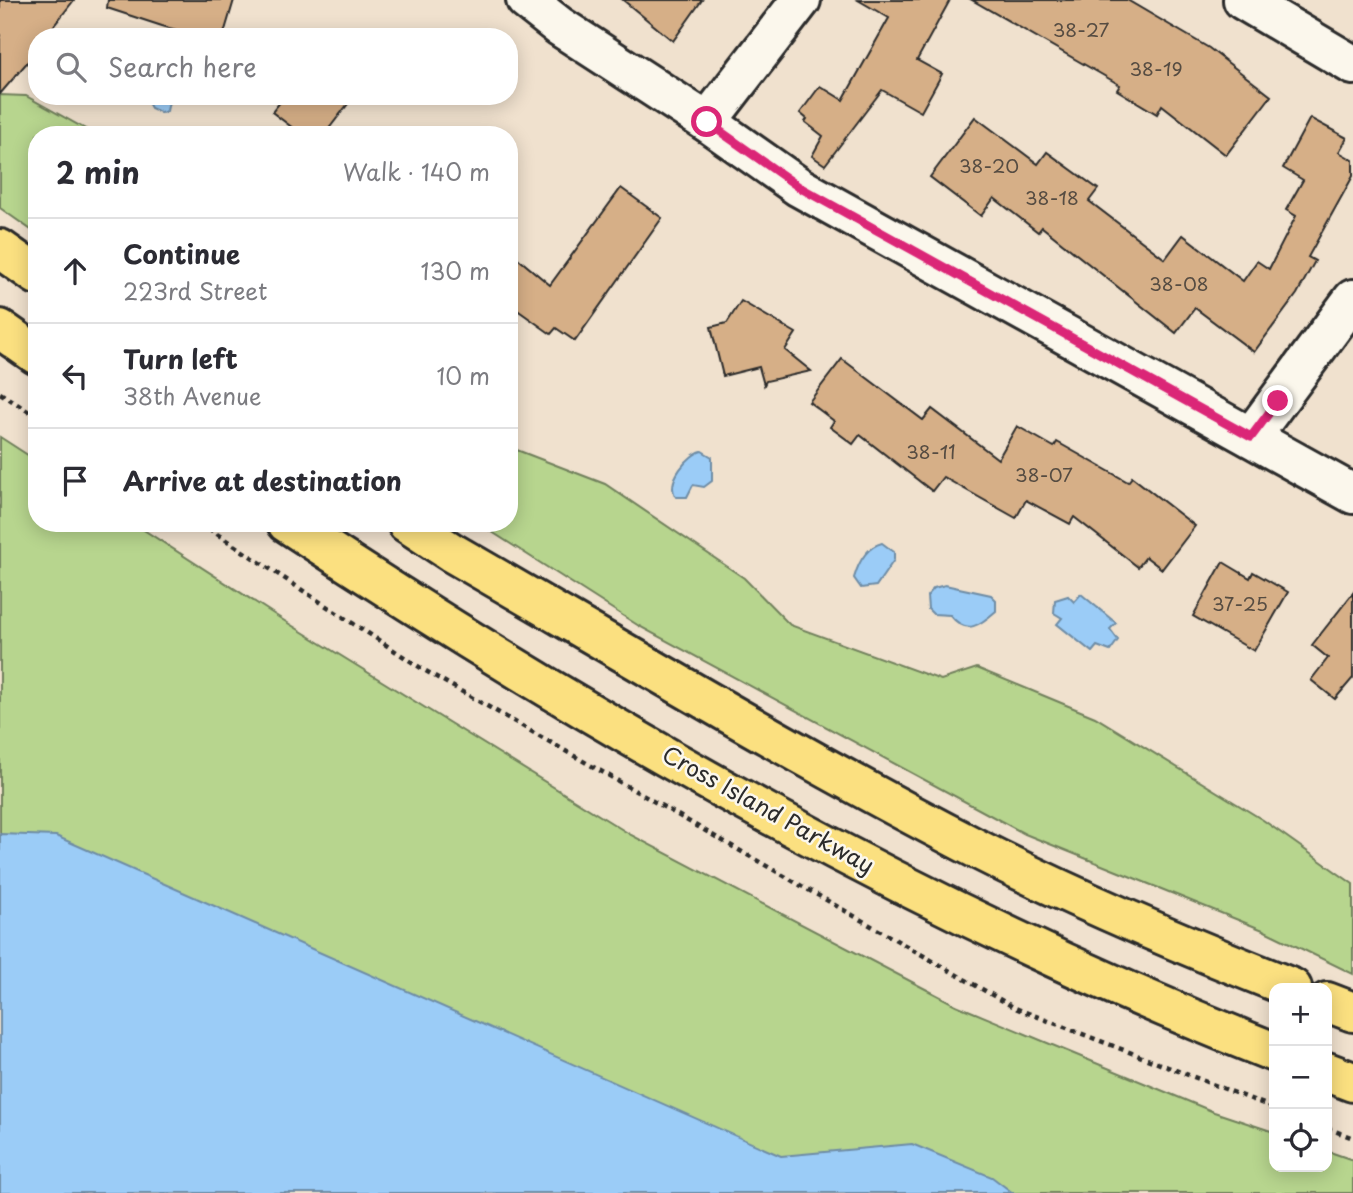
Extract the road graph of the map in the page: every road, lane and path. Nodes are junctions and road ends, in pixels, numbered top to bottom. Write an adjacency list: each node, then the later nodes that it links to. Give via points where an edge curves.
1 (526, 0): 5 (street)
2 (801, 0): 5 (street)
3 (1244, 0): 4 (street)
4 (1353, 65)
5 (707, 122): 13 (street, via 799,187)
6 (0, 249): 7 (highway)
7 (28, 269)
8 (1353, 299): 13 (street)
9 (0, 329): 10 (highway)
10 (28, 349)
11 (0, 393): 12 (path)
12 (28, 411)
13 (1251, 437): 14 (street)
14 (1353, 494)
15 (301, 532): 20 (highway, Cross Island Parkway, via 548,686 741,799 963,915)
16 (421, 532): 17 (highway, via 768,735 979,849 1205,954)
17 (1279, 983)
18 (1332, 1004): 19 (highway)
19 (1353, 1012)
20 (1269, 1050)
21 (1332, 1074): 22 (highway)
22 (1353, 1082)
23 (1332, 1130): 24 (path)
24 (1353, 1138)

